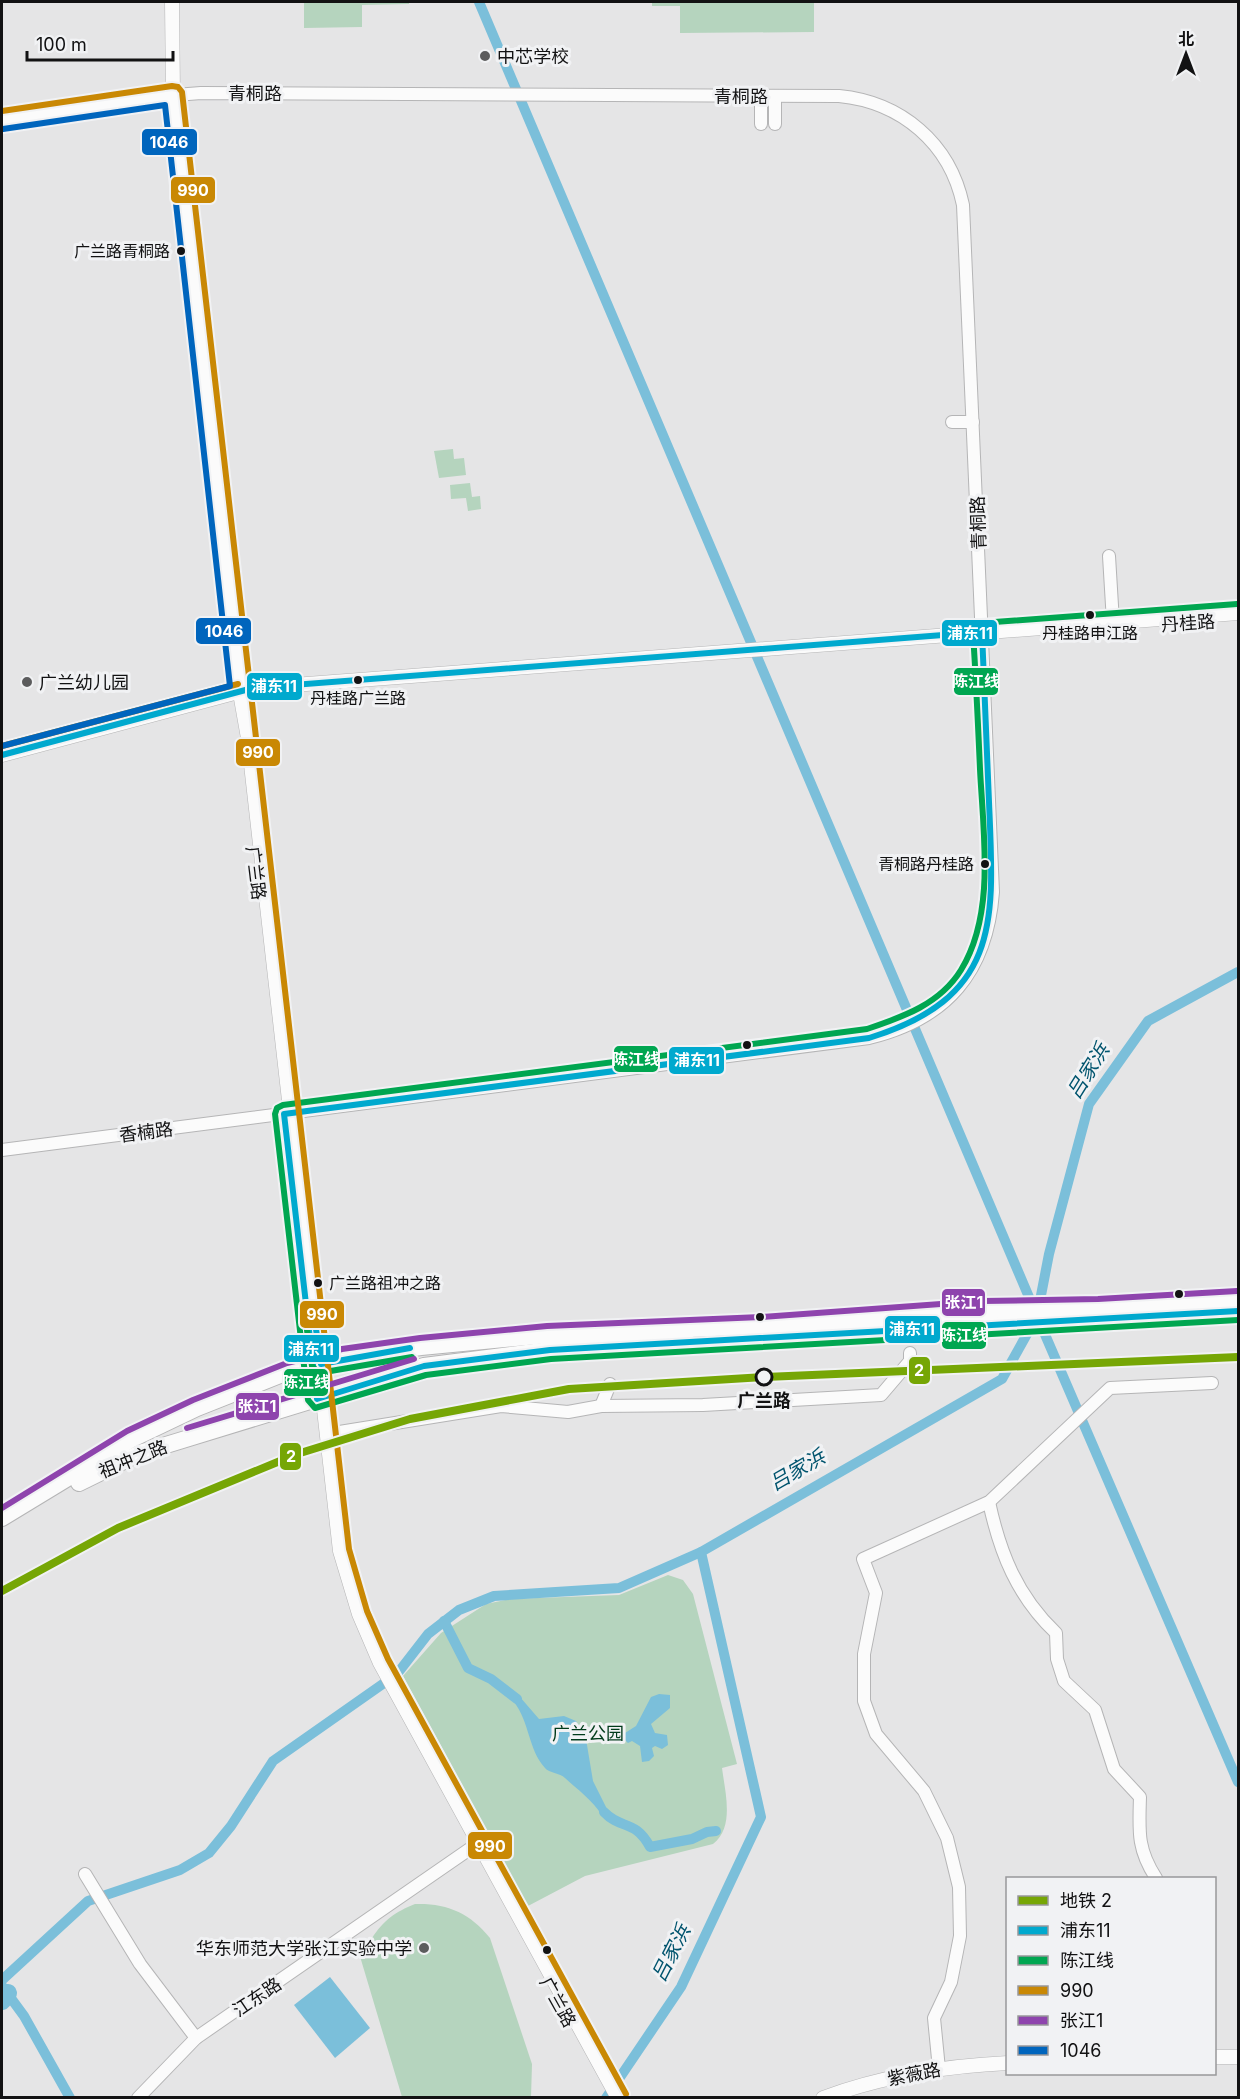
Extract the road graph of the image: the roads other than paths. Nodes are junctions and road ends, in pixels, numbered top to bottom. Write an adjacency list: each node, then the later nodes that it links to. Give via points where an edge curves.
1 (172, 2): 2 (street, 广兰路)
2 (173, 95): 3 (street, 青桐路); 5 (street); 15 (street, 广兰路)
3 (762, 96): 4 (street, 青桐路); 6 (street)
4 (775, 96): 7 (street); 9 (street, 青桐路, via 846,97 881,105 912,123 947,161 963,205)
5 (2, 120)
6 (762, 124)
7 (775, 124)
8 (952, 422): 9 (street)
9 (973, 422): 14 (street, 青桐路)
10 (1109, 556): 13 (street)
11 (1239, 613): 13 (street, 丹桂路)
12 (1239, 619): 14 (street, 丹桂路)
13 (1113, 622): 14 (street, 丹桂路)
14 (982, 635): 15 (street, 丹桂路, via 253,688); 17 (street, 青桐路, via 992,913 988,933 971,971 958,989 928,1015 895,1032 868,1038)
15 (240, 693): 16 (street, 丹桂路); 17 (street, 广兰路, via 237,707 244,770)
16 (2, 755)
17 (287, 1114): 18 (street, 香楠路); 24 (street, 广兰路)
18 (2, 1150)
19 (1239, 1300): 21 (main road, 祖冲之路)
20 (1239, 1311): 21 (main road, 祖冲之路)
21 (1097, 1314): 22 (main road, 祖冲之路)
22 (982, 1317): 24 (main road, 祖冲之路, via 547,1335 422,1347); 27 (main road, 祖冲之路, via 480,1357 424,1366)
23 (910, 1353): 28 (street, via 910,1360 881,1395 691,1406)
24 (317, 1364): 27 (street, 广兰路); 31 (main road, 祖冲之路, via 197,1408 132,1439)
25 (1212, 1383): 30 (street, via 1110,1388)
26 (610, 1384): 28 (street)
27 (320, 1398): 29 (street, 广兰路); 32 (main road, 祖冲之路, via 140,1453 83,1481); 33 (street, 广兰路, via 330,1519 340,1574 354,1616)
28 (601, 1406): 29 (street, via 568,1412 501,1406)
29 (327, 1434): 33 (street, 广兰路, via 340,1551)
30 (989, 1502): 37 (street, via 997,1541 1015,1584 1056,1633 1057,1659 1064,1681 1095,1710 1114,1769 1140,1797 1138,1836 1144,1860); 42 (street, via 862,1559 876,1593 864,1654 864,1701 876,1734 924,1791 947,1838 959,1887 960,1936 951,1982 934,2018)
31 (2, 1518)
32 (2, 1530)
33 (378, 1665): 34 (street, 广兰路)
34 (399, 1704): 35 (street, 广兰路); 43 (street, 广兰路)
35 (474, 1846): 38 (street, 江东路); 43 (street, 广兰路)
36 (85, 1874): 38 (street, via 140,1964)
37 (1155, 1877)
38 (196, 2038): 44 (street, 江东路)
39 (1216, 2057): 40 (street)
40 (1239, 2057)
41 (1006, 2063): 42 (street, 紫薇路)
42 (939, 2069): 47 (street, 紫薇路)
43 (602, 2076): 45 (street, 广兰路); 46 (street, 广兰路)
44 (138, 2097)
45 (610, 2097)
46 (618, 2097)
47 (823, 2097)

